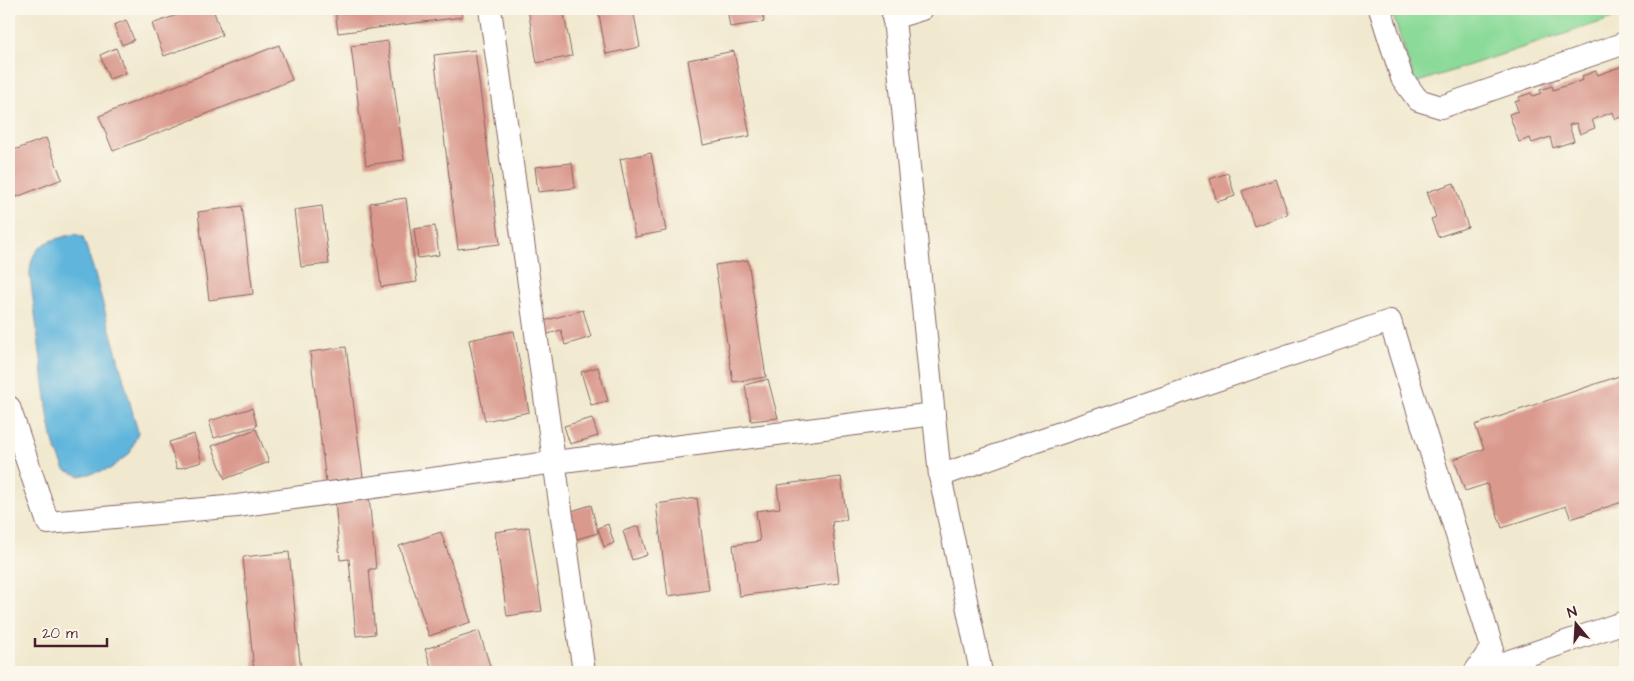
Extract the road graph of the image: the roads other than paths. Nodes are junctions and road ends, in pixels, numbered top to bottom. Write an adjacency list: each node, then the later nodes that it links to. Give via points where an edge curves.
1 (490, 9): 8 (street)
2 (922, 9): 4 (street)
3 (1380, 9): 5 (street, via 1402,78 1418,100 1441,107)
4 (893, 13): 7 (street)
5 (1625, 43)
6 (9, 407): 8 (street, via 48,523 236,506)
7 (934, 414): 8 (street); 9 (street)
8 (554, 462): 11 (street)
9 (940, 476): 12 (street); 13 (street, via 1390,322 1492,647)
10 (1625, 622): 13 (street)
11 (584, 672)
12 (981, 672)
13 (1476, 672)

